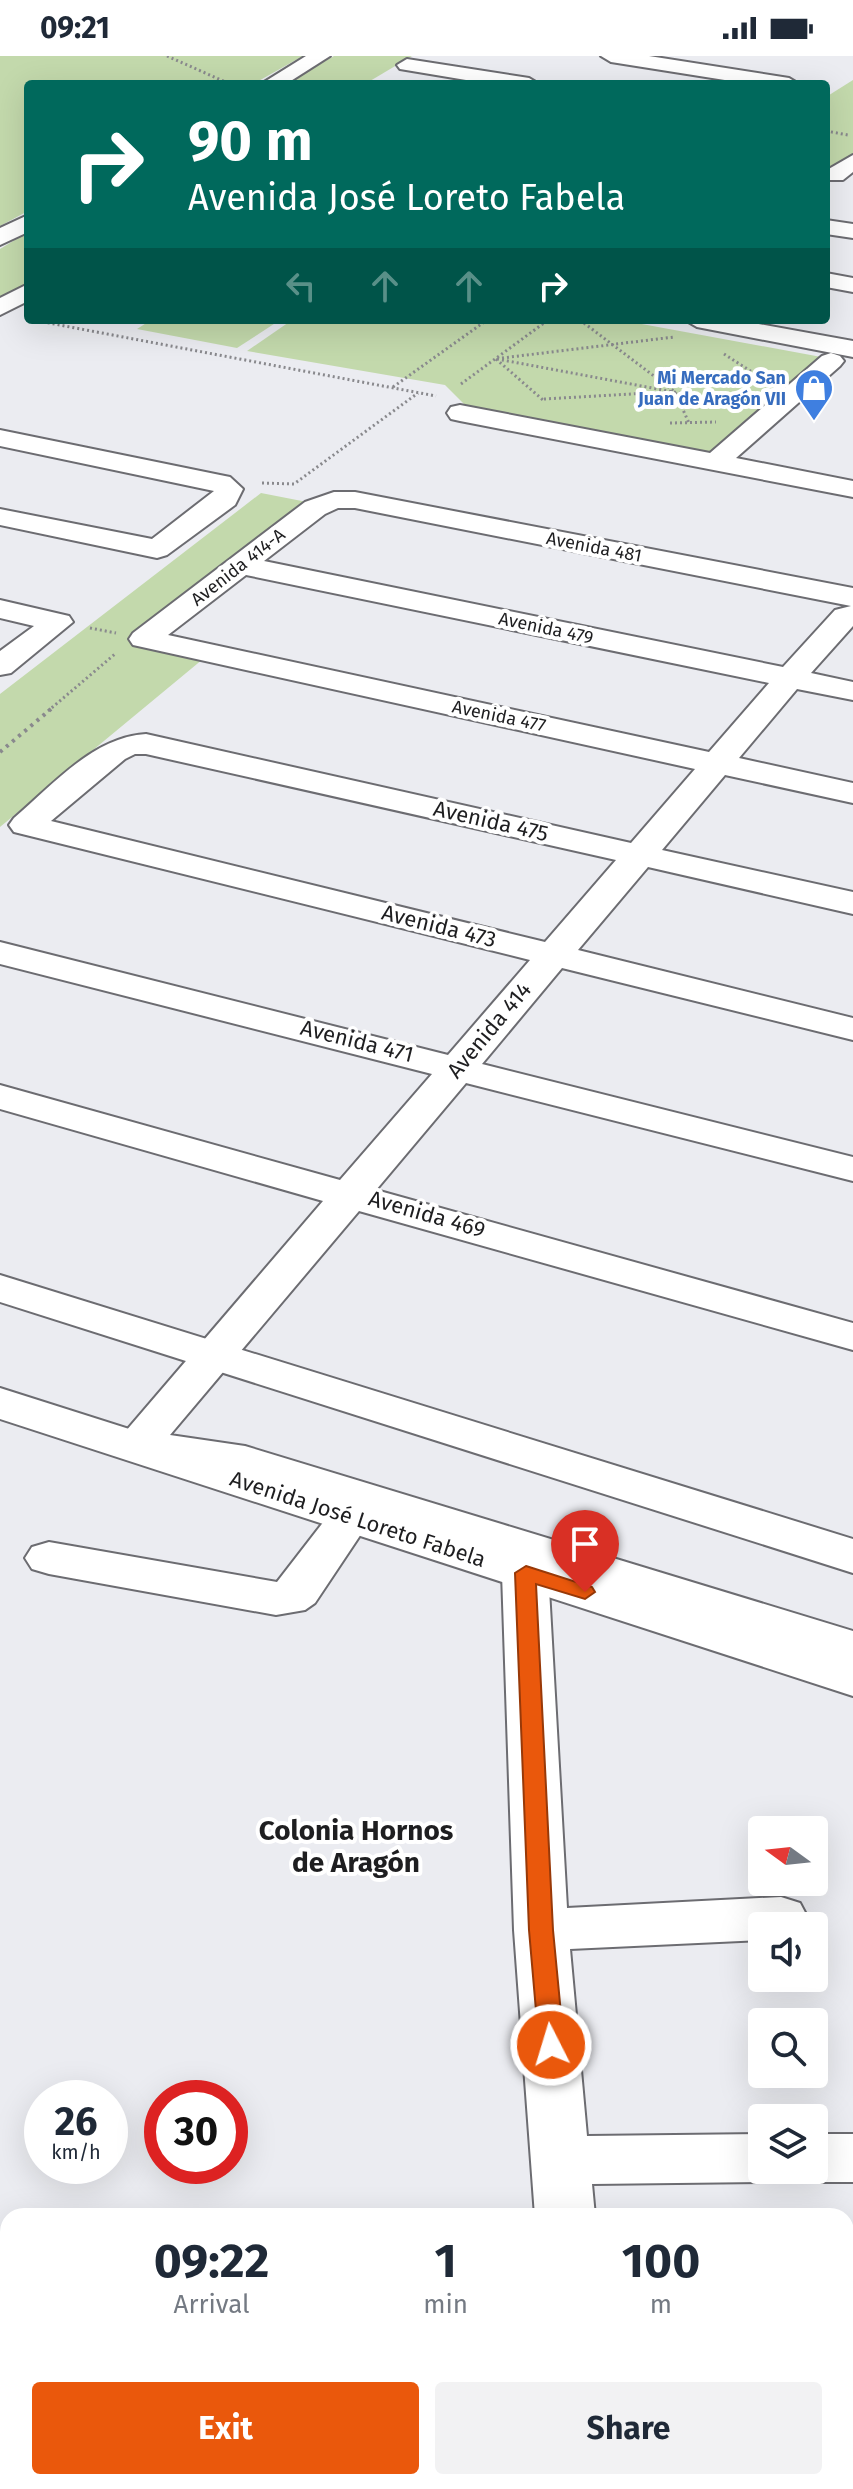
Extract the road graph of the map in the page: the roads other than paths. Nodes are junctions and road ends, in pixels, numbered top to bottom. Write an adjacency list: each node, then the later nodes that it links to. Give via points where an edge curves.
1 (320, 56): 5 (street)
2 (611, 56): 7 (street)
3 (415, 61): 4 (street); 6 (street)
4 (386, 78)
5 (278, 80)
6 (509, 80)
7 (764, 80)
8 (24, 224): 11 (street)
9 (830, 228): 10 (street)
10 (853, 231)
11 (0, 238)
12 (830, 281): 13 (street)
13 (853, 285)
14 (24, 293): 15 (street)
15 (0, 308)
16 (700, 326): 17 (street)
17 (842, 355): 20 (street)
18 (453, 400): 20 (street)
19 (0, 438): 23 (street, via 229,489 225,499 157,549)
20 (711, 461): 21 (street)
21 (853, 489)
22 (334, 500): 24 (street, Avenida 414-A, via 315,508); 25 (street, Avenida 481)
23 (0, 517)
24 (238, 565): 27 (street, Avenida 414-A); 29 (street, Avenida 479)
25 (850, 600): 29 (street, Avenida 414)
26 (0, 609): 28 (street, via 58,622)
27 (139, 638): 31 (street, Avenida 477)
28 (0, 666)
29 (790, 678): 30 (street, Avenida 479); 31 (street, Avenida 414)
30 (853, 691)
31 (717, 764): 32 (street, Avenida 477); 34 (street, Avenida 414)
32 (853, 793)
33 (26, 825): 34 (street, Avenida 475, via 113,752 146,744); 37 (street, Avenida 473)
34 (639, 854): 35 (street, Avenida 475); 37 (street, Avenida 414)
35 (853, 903)
36 (0, 953): 39 (street, Avenida 471)
37 (554, 954): 38 (street, Avenida 473); 39 (street, Avenida 414)
38 (853, 1029)
39 (458, 1066): 41 (street, Avenida 471); 42 (street, Avenida 414)
40 (0, 1097): 42 (street, Avenida 469)
41 (853, 1169)
42 (352, 1193): 44 (street, Avenida 469); 45 (street, Avenida 414)
43 (0, 1288): 45 (main road)
44 (853, 1337)
45 (214, 1354): 47 (street, Avenida 414); 49 (main road)
46 (0, 1403): 47 (main road, Avenida José Loreto Fabela)
47 (136, 1446): 48 (main road, Avenida José Loreto Fabela); 52 (street, via 229,1456)
48 (351, 1518): 50 (street, via 288,1598); 51 (main road, Avenida José Loreto Fabela)
49 (853, 1556)
50 (49, 1558)
51 (526, 1573): 53 (main road, Avenida José Loreto Fabela); 55 (street)
52 (853, 1648)
53 (853, 1678)
54 (748, 1920): 55 (street)
55 (541, 1930): 59 (street)
56 (748, 2158): 59 (street)
57 (828, 2158): 58 (street)
58 (853, 2158)
59 (562, 2160): 60 (street)
60 (565, 2208)

